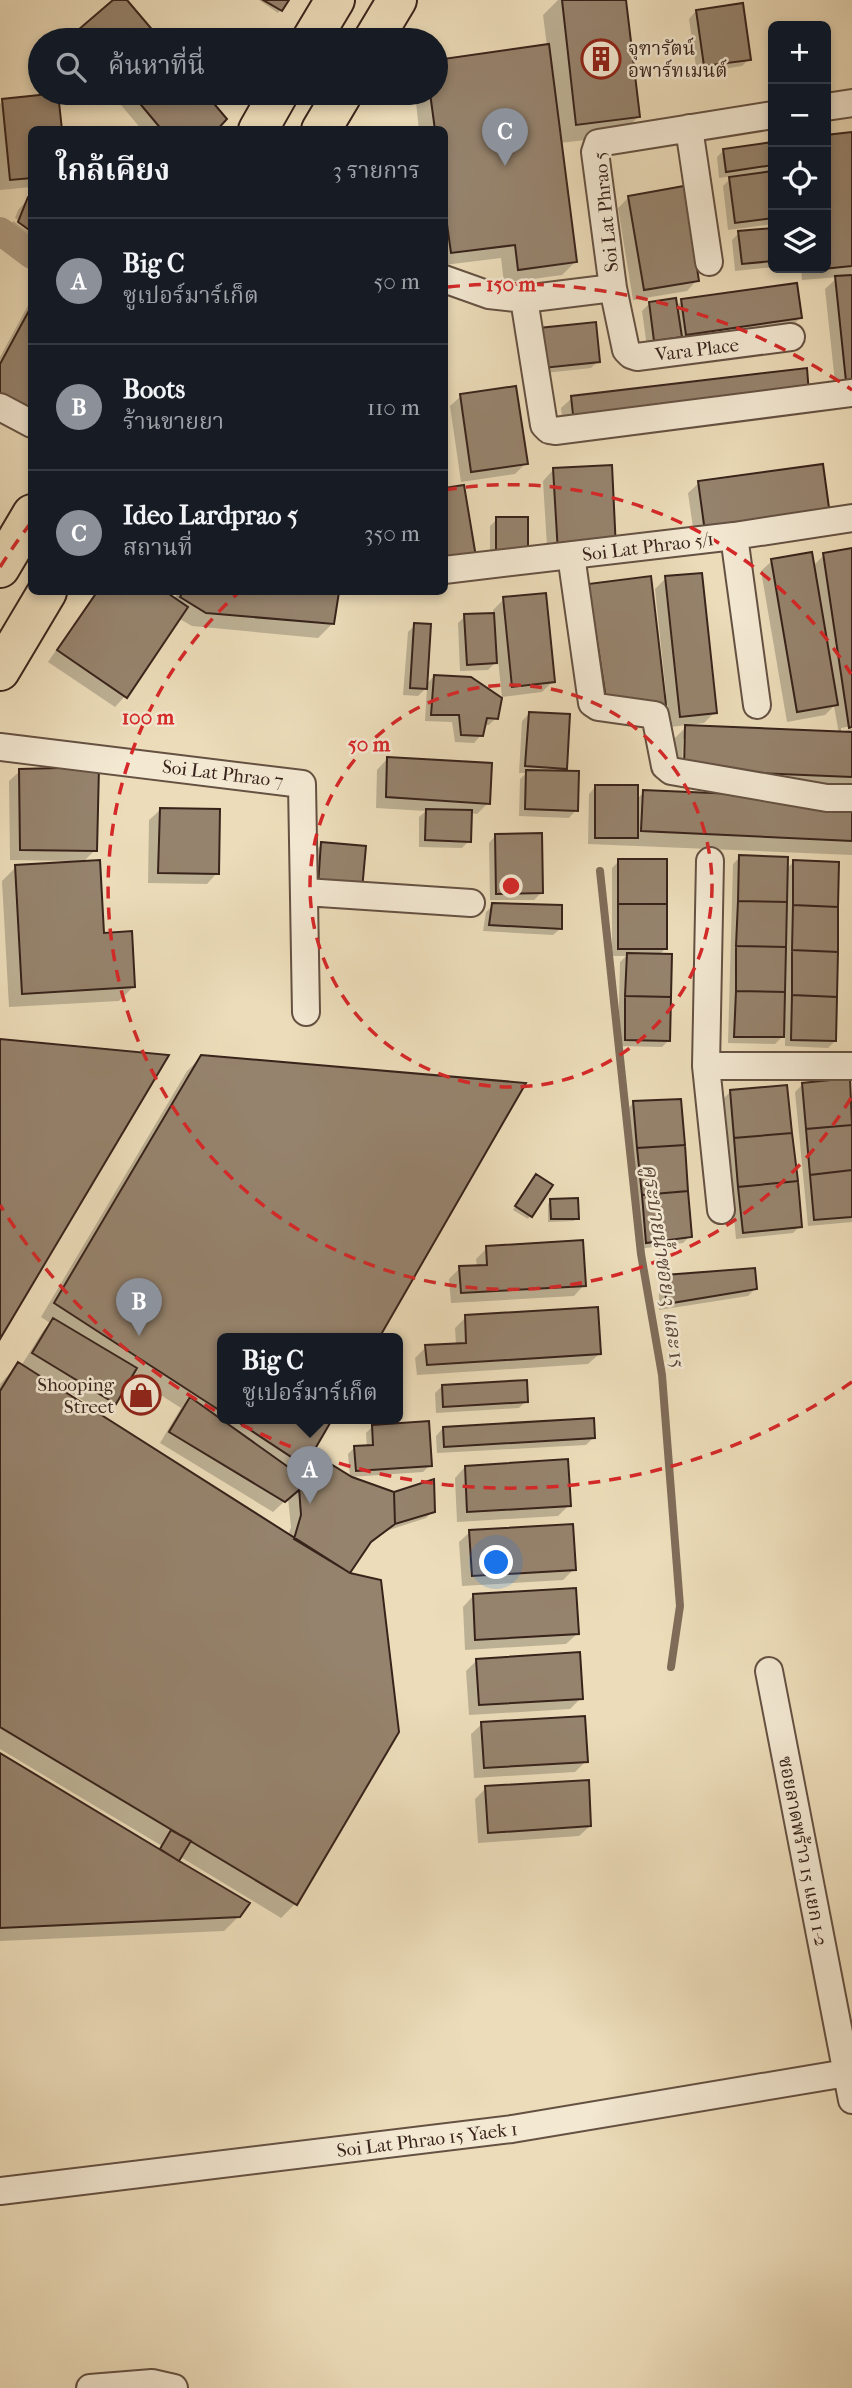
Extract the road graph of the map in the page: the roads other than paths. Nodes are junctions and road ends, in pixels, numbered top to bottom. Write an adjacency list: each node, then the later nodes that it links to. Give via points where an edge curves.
1 (335, 0): 3 (main road)
2 (397, 0): 4 (main road)
3 (318, 28)
4 (380, 28)
5 (852, 103): 7 (street)
6 (336, 105): 9 (main road)
7 (831, 106)
8 (768, 116): 10 (street, Soi Lat Phrao 5)
9 (323, 126)
10 (690, 128): 11 (street); 13 (street, Soi Lat Phrao 5, via 596,146)
11 (709, 262)
12 (448, 280): 14 (street, Soi Lat Phrao 5, via 489,295)
13 (612, 288): 14 (street, Soi Lat Phrao 5); 15 (street, Vara Place, via 626,350 637,357)
14 (524, 299): 16 (street, via 544,425 549,430)
15 (791, 337)
16 (852, 393)
17 (0, 407): 18 (street)
18 (28, 422)
19 (852, 518): 21 (street, Soi Lat Phrao 5/1)
20 (28, 521): 23 (main road)
21 (734, 536): 22 (street, Soi Lat Phrao 5/1); 27 (street)
22 (570, 555): 24 (street, Soi Lat Phrao 5/1); 29 (street, via 592,704 655,715 671,771 827,798)
23 (0, 568)
24 (448, 570)
25 (45, 595): 26 (main road)
26 (0, 671)
27 (757, 705)
28 (0, 747): 31 (street, Soi Lat Phrao 7, via 302,784)
29 (852, 798)
30 (710, 861): 34 (street)
31 (305, 891): 32 (street); 33 (street, Soi Lat Phrao 7)
32 (471, 903)
33 (306, 1012)
34 (706, 1066): 35 (street); 36 (street)
35 (852, 1066)
36 (721, 1210)
37 (769, 1671): 38 (street, ซอยลาดพร้าว 15 แยก 1-2)
38 (849, 2072): 39 (street, ซอยลาดพร้าว 15 แยก 1-2); 40 (street, Soi Lat Phrao 15 Yaek 1, via 512,2129)
39 (852, 2100)
40 (0, 2191)
41 (90, 2388): 42 (street, via 152,2383)
42 (174, 2388)

